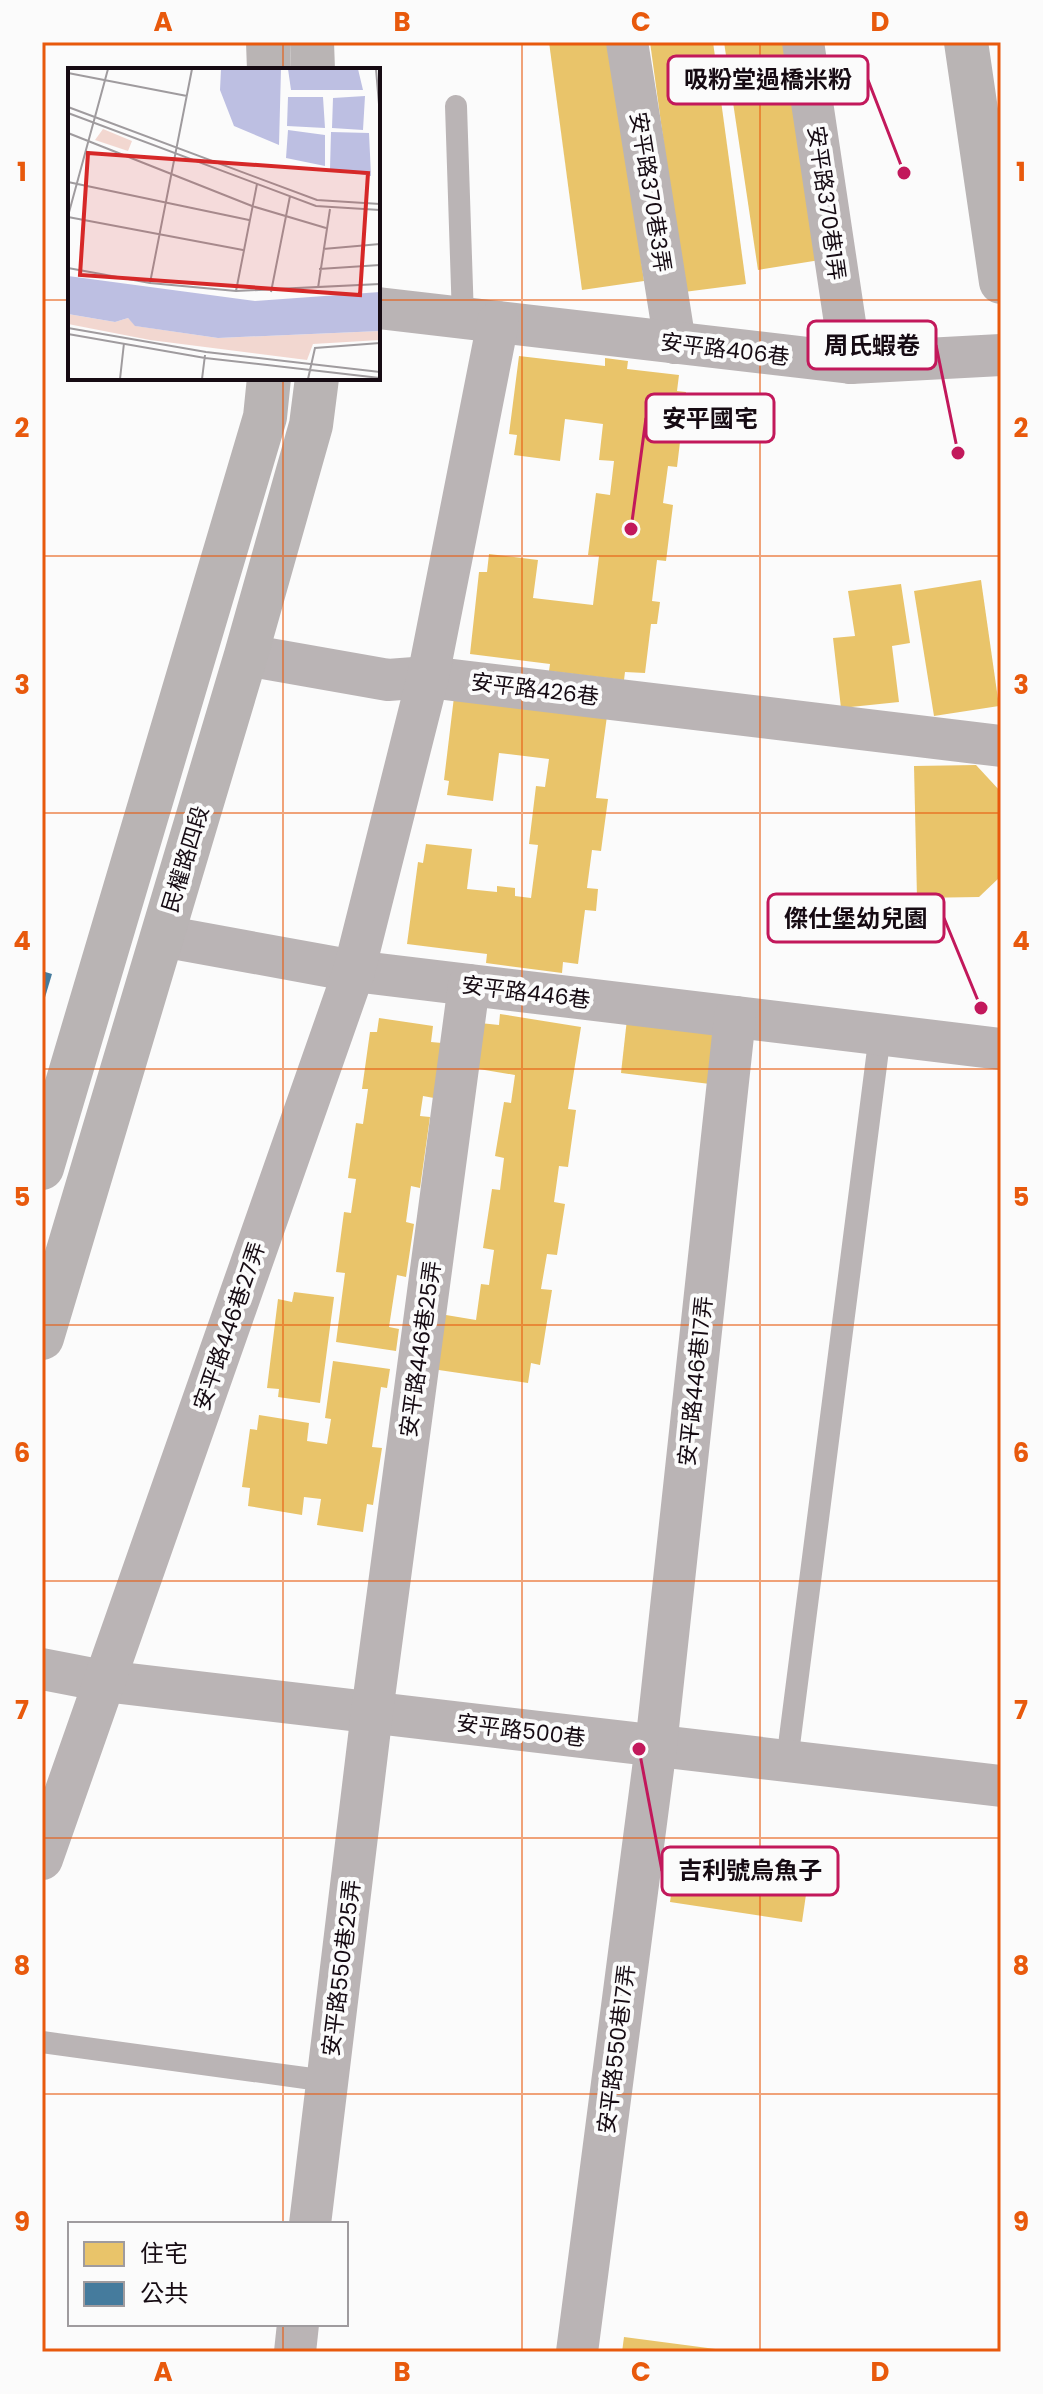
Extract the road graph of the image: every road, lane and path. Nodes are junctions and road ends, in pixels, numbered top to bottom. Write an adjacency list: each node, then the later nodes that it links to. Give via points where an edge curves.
1 (268, 42): 6 (street)
2 (312, 42): 7 (street)
3 (627, 42): 12 (street, 安平路370巷3弄)
4 (803, 42): 14 (street, 安平路370巷1弄)
5 (966, 42): 9 (street)
6 (269, 68)
7 (313, 68)
8 (456, 106): 11 (lane)
9 (1001, 282)
10 (380, 308): 11 (street, 安平路406巷)
11 (481, 320): 12 (street, 安平路406巷); 18 (street)
12 (675, 343): 14 (street, 安平路406巷)
13 (1001, 355): 14 (street, 安平路406巷)
14 (851, 363)
15 (269, 380): 26 (street, via 265,417)
16 (317, 380): 17 (street, 民權路四段, via 311,425)
17 (246, 655): 18 (street, 安平路426巷, via 388,680); 20 (street, 民權路四段)
18 (428, 677): 19 (street, 安平路426巷); 21 (street)
19 (1001, 746)
20 (162, 936): 21 (street, 安平路446巷); 27 (street, 民權路四段)
21 (354, 971): 22 (street, 安平路446巷); 29 (street, 安平路446巷27弄)
22 (469, 985): 23 (street, 安平路446巷); 30 (street, 安平路446巷25弄)
23 (735, 1017): 24 (street, 安平路446巷); 31 (street, 安平路446巷17弄)
24 (880, 1034): 25 (street, 安平路446巷); 32 (lane)
25 (1001, 1049)
26 (42, 1168)
27 (42, 1338)
28 (42, 1669): 29 (street, 安平路500巷)
29 (104, 1681): 30 (street, 安平路500巷); 34 (street, 安平路446巷27弄)
30 (372, 1712): 31 (street, 安平路500巷); 36 (street, 安平路550巷25弄)
31 (656, 1746): 32 (street, 安平路500巷); 40 (street, 安平路550巷17弄)
32 (787, 1761): 33 (street, 安平路500巷)
33 (1001, 1786)
34 (42, 1859)
35 (42, 2042): 36 (lane)
36 (327, 2081): 37 (street, 安平路550巷25弄)
37 (310, 2222)
38 (298, 2326): 39 (street)
39 (295, 2352)
40 (577, 2352)

